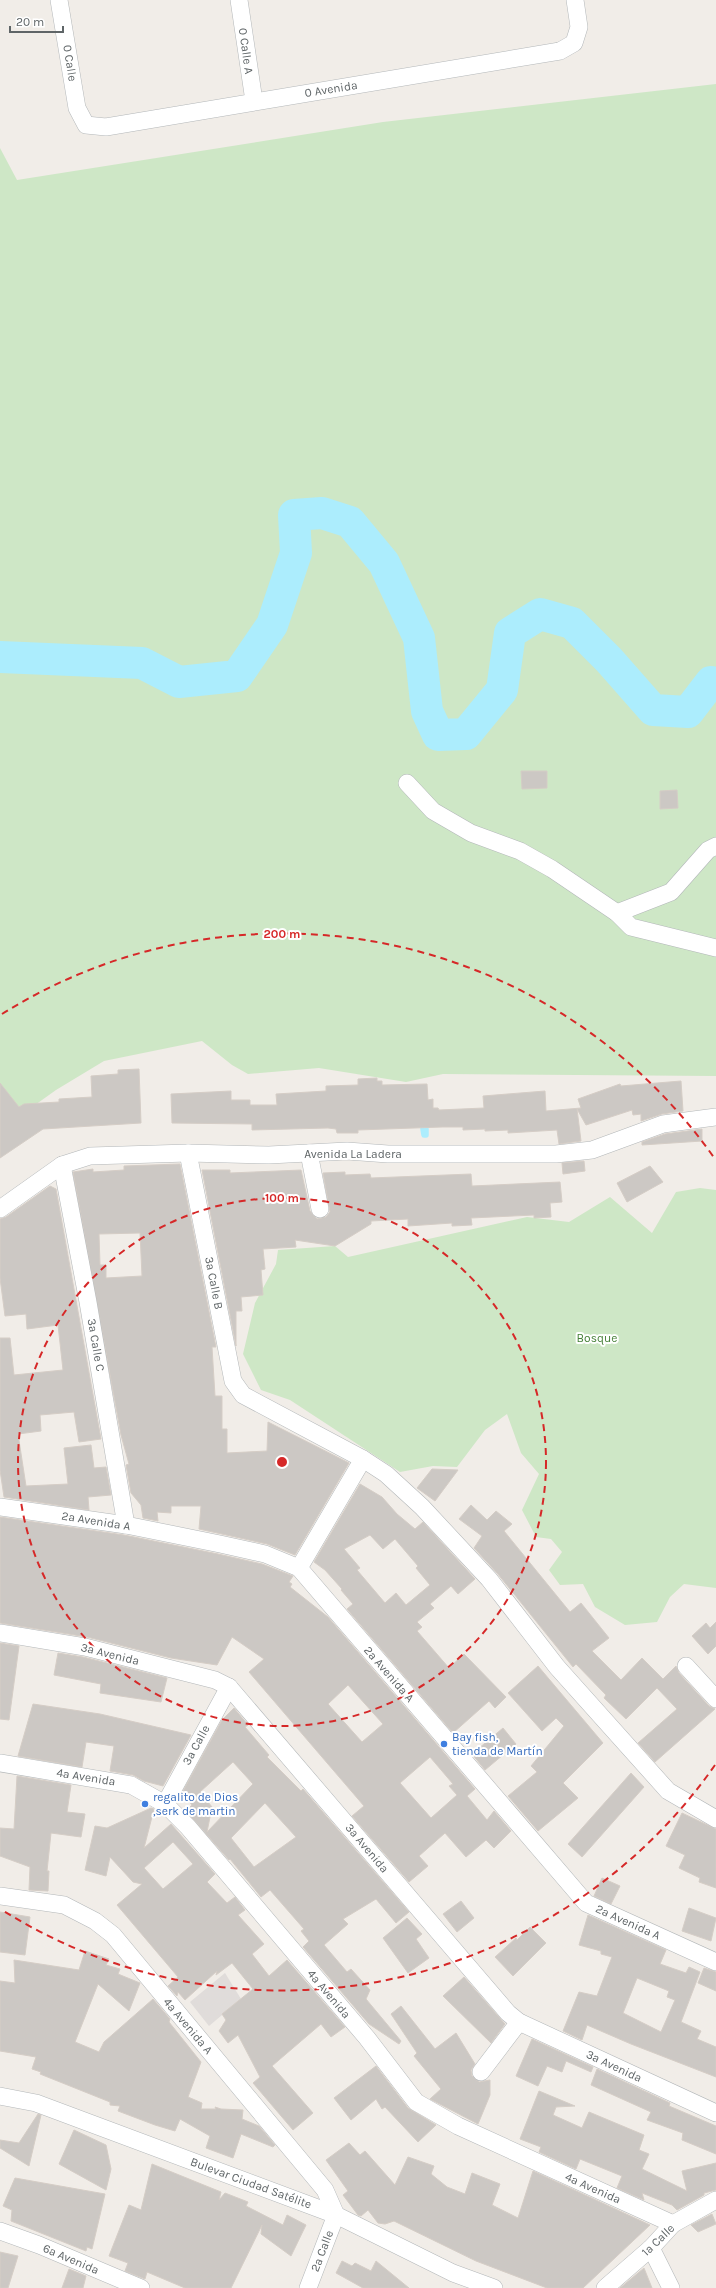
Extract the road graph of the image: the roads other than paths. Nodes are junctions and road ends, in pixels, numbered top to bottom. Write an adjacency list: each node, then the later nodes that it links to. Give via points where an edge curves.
1 (60, 0): 5 (street, 0 Calle, via 77,108)
2 (239, 0): 4 (street, 0 Calle A)
3 (575, 0): 4 (street, 0 Avenida, via 579,27 574,43 560,51)
4 (254, 101): 5 (street, 0 Avenida, via 106,127)
5 (86, 125)
6 (407, 783): 8 (street, via 432,811 471,833 520,850)
7 (716, 846): 8 (street, via 708,850 671,892)
8 (617, 913): 9 (street, via 631,927)
9 (716, 948)
10 (716, 1117): 12 (street, Avenida La Ladera, via 663,1124 592,1150 556,1154 388,1154 347,1151)
11 (188, 1153): 12 (street, Avenida La Ladera); 13 (street, Avenida La Ladera, via 90,1156); 16 (street, 3a Calle B, via 233,1381 243,1395)
12 (309, 1153): 15 (street)
13 (62, 1165): 14 (street, Avenida La Ladera); 18 (street, 3a Calle C)
14 (0, 1208)
15 (320, 1209)
16 (363, 1459): 19 (street); 26 (street, via 386,1474 422,1506 489,1579 557,1667 668,1791)
17 (0, 1507): 18 (street, 2a Avenida A)
18 (126, 1525): 19 (street, 2a Avenida A, via 265,1554)
19 (299, 1568): 28 (street, 2a Avenida A, via 586,1903)
20 (0, 1633): 22 (street, 3a Avenida, via 85,1647 215,1680)
21 (686, 1666): 23 (street)
22 (229, 1687): 25 (street, 3a Calle); 29 (street, 3a Avenida)
23 (716, 1699)
24 (0, 1763): 25 (street, 4a Avenida, via 131,1785)
25 (165, 1804): 35 (street, 4a Avenida, via 188,1827 367,2038 416,2102 470,2132)
26 (716, 1819)
27 (0, 1896): 34 (street, 4a Avenida A, via 64,1905 95,1921 113,1935 325,2190)
28 (716, 1962)
29 (518, 2022): 30 (street); 32 (street, 3a Avenida)
30 (481, 2072)
31 (0, 2096): 34 (street, Bulevar Ciudad Satélite, via 36,2103)
32 (716, 2113)
33 (716, 2200): 35 (street, 1a Calle)
34 (336, 2215): 38 (street, Bulevar Ciudad Satélite); 40 (street, 2a Calle)
35 (673, 2224): 37 (street, 1a Calle)
36 (0, 2231): 39 (street, 6a Avenida)
37 (651, 2248): 42 (street, 1a Calle); 43 (street)
38 (450, 2280): 41 (street, Bulevar Ciudad Satélite)
39 (141, 2288)
40 (308, 2288)
41 (494, 2288)
42 (605, 2288)
43 (671, 2288)

